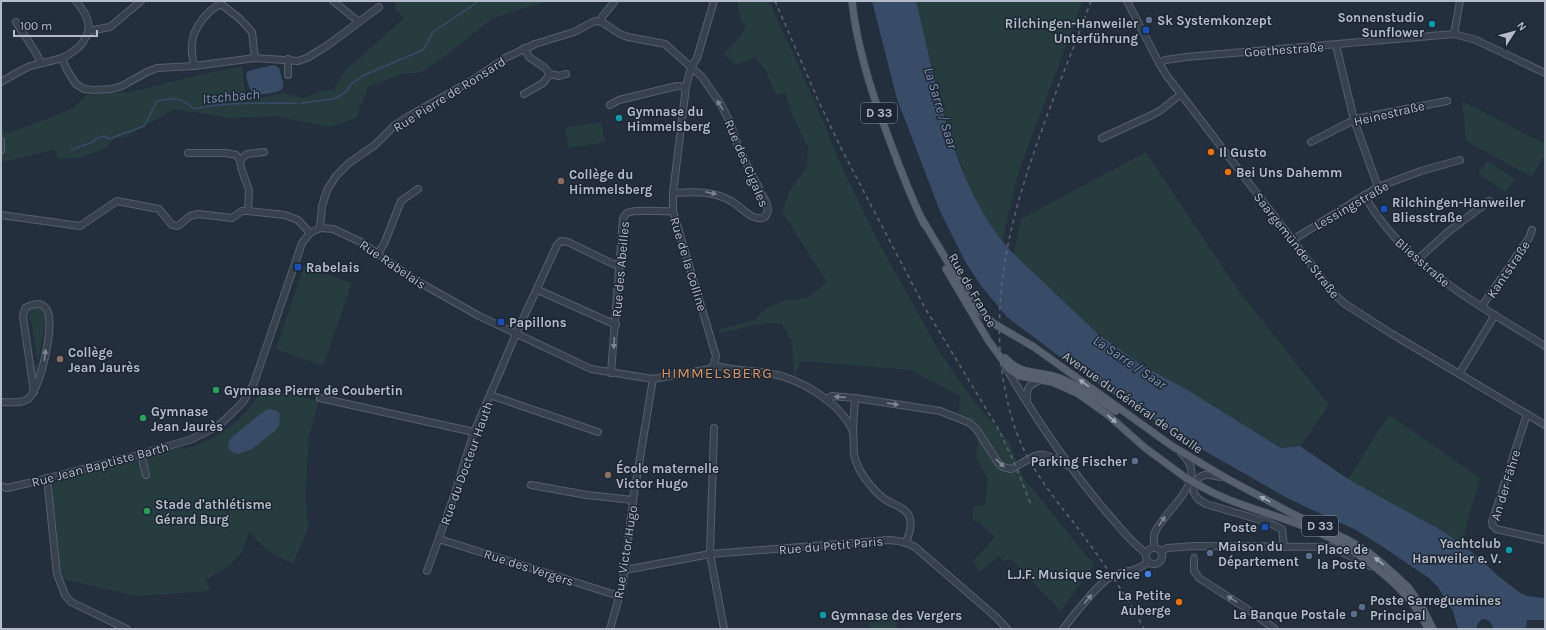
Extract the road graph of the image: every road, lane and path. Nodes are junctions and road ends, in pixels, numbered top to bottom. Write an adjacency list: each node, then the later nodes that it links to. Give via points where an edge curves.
1 (76, 1): 13 (street, via 87,16)
2 (141, 1): 13 (street, via 110,27)
3 (333, 1): 11 (street)
4 (714, 1): 23 (street, Rue de la Colline, via 697,58)
5 (852, 1): 51 (main road, Rue de France / D 33, via 858,44 873,94 902,175)
6 (1127, 1): 21 (street, Saargemünder Straße)
7 (1460, 1): 14 (street)
8 (615, 2): 12 (street, via 602,17)
9 (379, 7): 11 (street)
10 (16, 22): 20 (street)
11 (359, 22): 19 (street, via 307,58)
12 (602, 22): 16 (street, Rue Pierre de Ronsard, via 596,21 574,32); 23 (street, via 628,37 665,44)
13 (89, 30): 17 (street, via 85,41 75,51)
14 (1454, 34): 15 (street, Goethestraße); 24 (street, Goethestraße, via 1476,40)
15 (1336, 45): 21 (street, Goethestraße, via 1186,57); 34 (street)
16 (524, 48): 25 (street, via 529,57); 52 (street, Rue Pierre de Ronsard, via 395,125 375,145 349,163 327,190 322,206)
17 (62, 58): 20 (street); 22 (street, via 76,84 84,89 94,90 122,86 157,68)
18 (255, 58): 19 (street); 22 (street); 22 (street, via 252,32 221,4 214,7 197,27 192,43)
19 (288, 59): 27 (street)
20 (41, 63): 28 (street, via 27,67)
21 (1159, 63): 31 (street, Saargemünder Straße)
22 (194, 66)
23 (691, 67): 29 (street, Rue de la Colline); 45 (street, Rue des Cigales, one-way to 23, via 716,194 760,220 765,217 768,210 727,116 702,77)
24 (1545, 73)
25 (550, 74): 26 (street); 30 (street, via 543,82)
26 (566, 74)
27 (288, 75)
28 (1, 82)
29 (686, 87): 33 (street, via 677,86 619,100); 45 (street, Rue de la Colline)
30 (524, 94)
31 (1181, 94): 35 (street, via 1162,110); 55 (street, Saargemünder Straße)
32 (1447, 101): 34 (street, Heinestraße)
33 (610, 105)
34 (1354, 120): 37 (street, Heinestraße); 43 (street)
35 (1102, 138)
36 (1, 141): 38 (street)
37 (1311, 142)
38 (1, 150)
39 (264, 152): 41 (street, via 247,154)
40 (188, 153): 41 (street, via 226,153 236,155)
41 (240, 160): 48 (street, via 249,190)
42 (1460, 160): 43 (street, Lessingstraße, via 1421,171)
43 (1378, 188): 46 (street, Lessingstraße)
44 (418, 189): 56 (street, via 401,201)
45 (673, 193): 49 (street, Rue de la Colline)
46 (1364, 195): 55 (street, Lessingstraße); 57 (street, Bliesstraße, via 1388,229)
47 (1490, 201): 57 (street, via 1448,232)
48 (248, 211): 50 (street, via 242,211 232,218 198,214 190,216 178,226 172,225 159,209 117,201 80,226); 54 (street, via 285,215 298,220)
49 (673, 211): 58 (street, Rue des Abeilles, via 626,213 623,218); 67 (street, Rue de la Colline, via 716,356)
50 (1, 215)
51 (922, 219): 60 (main road, Avenue du Général de Gaulle / D 33); 66 (main road, Rue de France / D 33, via 959,291)
52 (320, 228): 54 (street); 56 (street, Rue Rabelais, via 333,229 347,235)
53 (1532, 230): 61 (street, Kantstraße)
54 (310, 233): 88 (street, Rue Jean Baptiste Barth, via 302,243 254,383 243,402 218,426 203,435)
55 (1292, 240): 69 (street, Saargemünder Straße, via 1339,299)
56 (378, 253): 64 (street, Rue Rabelais, via 410,277)
57 (1417, 260): 61 (street, Bliesstraße)
58 (619, 265): 59 (street, Rue du Docteur Hauth, via 561,241); 63 (street, Rue des Abeilles)
59 (538, 290): 63 (street); 64 (street, Rue du Docteur Hauth)
60 (971, 301): 87 (main road, Avenue du Général de Gaulle / D 33, one-way to 60, via 1034,347 996,325); 87 (main road, via 1004,357 1016,368 1055,376 1070,383)
61 (1482, 306): 62 (street, Bliesstraße)
62 (1495, 315): 65 (street, Bliesstraße); 69 (street)
63 (616, 325): 68 (street, Rue des Abeilles, one-way to 68)
64 (516, 334): 68 (street, Rue Rabelais, via 591,369); 73 (street, Rue du Docteur Hauth)
65 (1545, 346)
66 (998, 354): 71 (main road, D 33, via 1014,373); 78 (street, Rue de France)
67 (714, 364): 70 (street, Rue Rabelais, via 709,369); 76 (street, via 727,369 770,373 799,383)
68 (611, 373): 70 (street, Rue Rabelais)
69 (1459, 374): 81 (street, Saargemünder Straße)
70 (653, 379): 97 (street, Rue Victor Hugo)
71 (1040, 380): 78 (street, via 1028,388); 110 (main road, Avenue du Général de Gaulle / D 33, one-way to 110, bridge, via 1070,389 1098,407 1144,447 1186,478 1240,505 1323,534 1350,548)
72 (34, 392): 72 (street, one-way to 72, via 44,367 49,320 47,310 41,304 32,304 25,308 23,317); 77 (street, via 22,401)
73 (490, 395): 85 (street, Rue du Docteur Hauth); 86 (street)
74 (320, 398): 85 (street)
75 (855, 398): 76 (street, one-way to 76, via 832,396); 79 (street); 89 (street, one-way to 89, via 940,411 970,423 978,430 999,464 1008,469 1038,454 1046,454)
76 (826, 399): 80 (street)
77 (1, 402)
78 (1027, 402): 89 (street, Rue de France)
79 (854, 410): 80 (street); 84 (street)
80 (842, 413): 84 (street)
81 (1527, 414): 82 (street, Saargemünder Straße); 99 (street, An der Fähre, via 1492,522 1496,529)
82 (1545, 425)
83 (714, 428): 105 (street)
84 (853, 431): 100 (street, via 854,454 870,485 886,500 906,511 910,518 910,531)
85 (474, 432): 98 (street, Rue du Docteur Hauth)
86 (598, 432)
87 (1172, 446): 91 (main road, Avenue du Général de Gaulle / D 33); 96 (street, via 1183,455 1191,468 1191,484)
88 (140, 454): 90 (street); 92 (street, Rue Jean Baptiste Barth)
89 (1069, 466): 104 (street, Rue de France, via 1136,546)
90 (146, 475)
91 (1224, 477): 95 (street, via 1202,475 1195,485); 119 (main road, Avenue du Général de Gaulle / D 33, one-way to 91, via 1421,604 1408,587 1368,552)
92 (46, 478): 94 (street, Rue Jean Baptiste Barth, via 7,488); 112 (street, via 57,574 65,595 71,602)
93 (531, 485): 97 (street)
94 (1, 486)
95 (1194, 493): 96 (street); 101 (street, via 1206,504 1282,529)
96 (1181, 498): 102 (street, one-way to 96, via 1154,534)
97 (633, 500): 108 (street, Rue Victor Hugo)
98 (439, 538): 109 (street, Rue du Docteur Hauth); 111 (street, Rue des Vergers)
99 (1545, 540)
100 (906, 542): 105 (street, Rue du Petit Paris, via 889,540); 115 (street, Rue du Petit Paris, via 962,587)
101 (1284, 547): 103 (street, via 1167,548); 110 (street, via 1331,547)
102 (1154, 548): 103 (street); 104 (street)
103 (1161, 552): 107 (street, via 1159,562)
104 (1146, 553): 107 (street)
105 (710, 554): 108 (street, Rue du Petit Paris); 114 (street)
106 (1194, 559): 117 (street, one-way to 106, via 1244,606 1199,578 1194,571)
107 (1148, 562): 116 (street, one-way to 107, via 1103,582 1112,576 1139,569)
108 (625, 570): 111 (street, Rue Victor Hugo)
109 (427, 571)
110 (1385, 575): 118 (main road, Avenue du Général de Gaulle / D 33, via 1410,600)
111 (619, 596): 113 (street, Rue Victor Hugo)
112 (127, 629)
113 (610, 629)
114 (724, 629)
115 (1007, 629)
116 (1063, 629)
117 (1274, 629)
118 (1428, 629)
119 (1434, 629)

